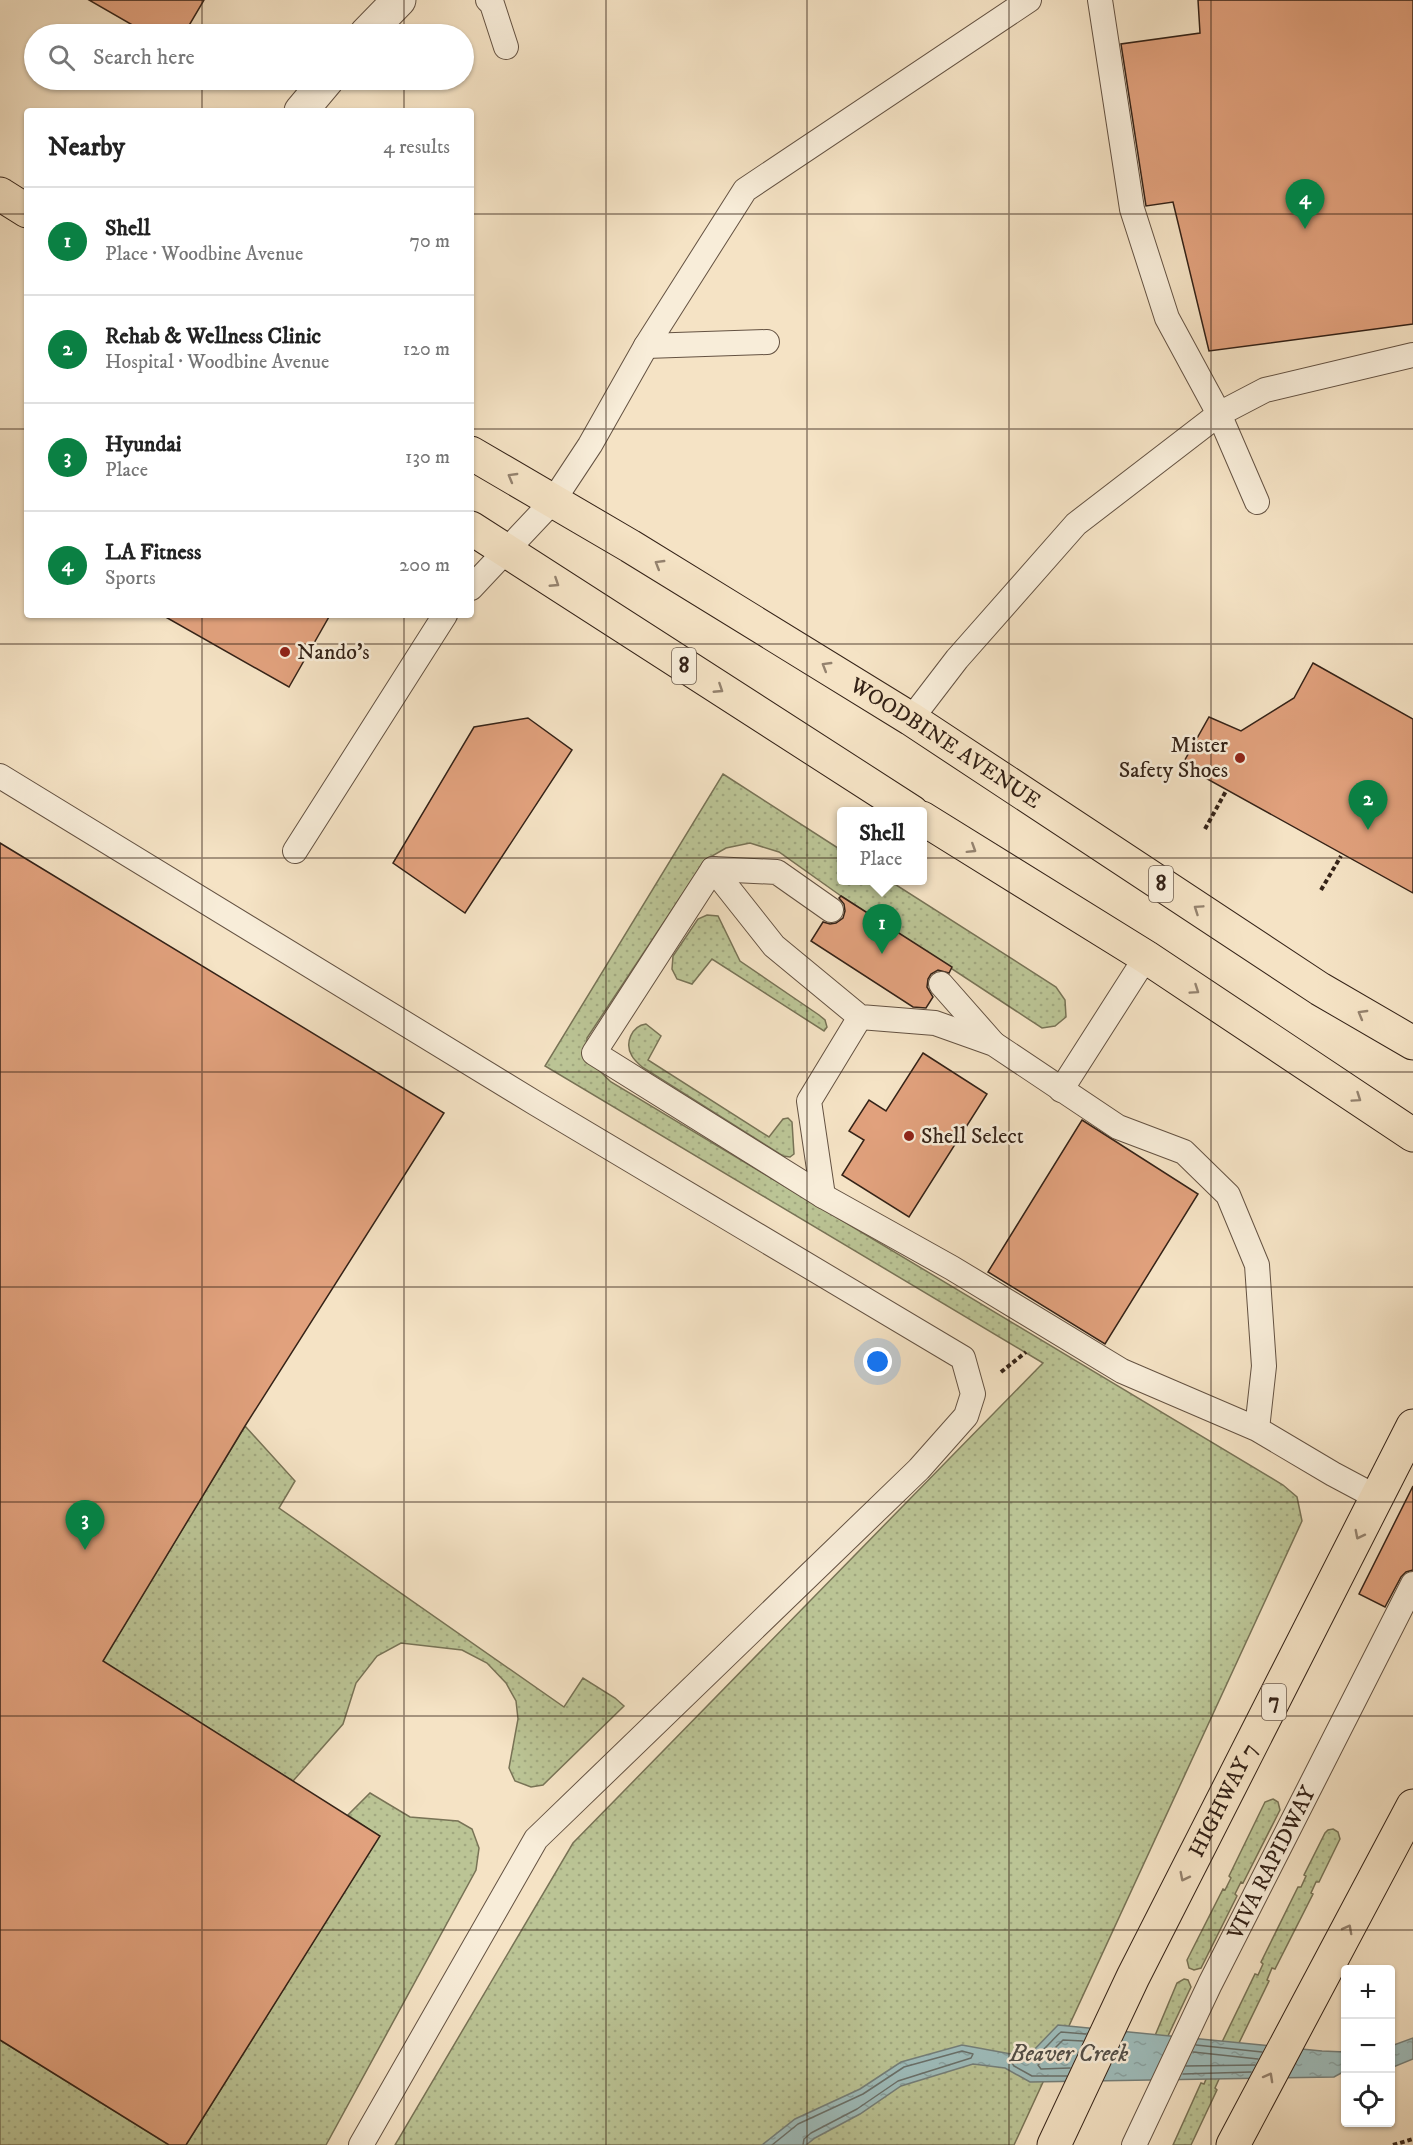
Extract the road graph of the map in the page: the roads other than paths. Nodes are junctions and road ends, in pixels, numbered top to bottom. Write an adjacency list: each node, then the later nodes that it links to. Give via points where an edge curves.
1 (399, 0): 5 (street)
2 (488, 0): 6 (lane)
3 (1029, 0): 12 (lane, via 746,190)
4 (1100, 0): 14 (lane, via 1132,208 1167,318)
5 (376, 24)
6 (506, 47)
7 (319, 90): 8 (street)
8 (304, 108)
9 (0, 194): 10 (main road)
10 (24, 209)
11 (767, 342): 12 (lane)
12 (646, 346): 16 (lane)
13 (1413, 355): 14 (lane, via 1265,390)
14 (1220, 414): 17 (lane); 22 (lane, via 1076,524 957,658)
15 (474, 455): 16 (main road, WOODBINE AVENUE / 8, one-way to 15)
16 (553, 501): 19 (lane); 22 (main road, WOODBINE AVENUE / 8, one-way to 16)
17 (1257, 502)
18 (474, 530): 19 (main road, 8)
19 (506, 552): 20 (lane); 24 (main road, 8, one-way to 24)
20 (474, 585)
21 (443, 618): 26 (lane)
22 (911, 719): 32 (main road, WOODBINE AVENUE / 8, one-way to 22, via 1320,989)
23 (0, 776): 44 (lane, via 535,1103 963,1358 973,1394 966,1416 919,1469 536,1839)
24 (904, 807)
25 (927, 821): 29 (main road, one-way to 29)
26 (295, 850)
27 (713, 869): 28 (lane, via 777,872); 31 (lane, via 774,946); 36 (lane, via 594,1053)
28 (831, 910)
29 (1146, 957): 34 (lane); 35 (main road, one-way to 35)
30 (941, 984): 33 (lane)
31 (860, 1017): 33 (lane, via 935,1023); 36 (lane, via 809,1101)
32 (1413, 1043)
33 (994, 1044): 34 (lane)
34 (1061, 1090): 38 (lane, via 1118,1127 1184,1152 1228,1195 1257,1264 1264,1366)
35 (1413, 1135)
36 (823, 1196): 38 (lane, via 952,1268 1122,1371)
37 (1413, 1426): 39 (main road, HIGHWAY 7 / 7)
38 (1257, 1430): 39 (lane)
39 (1378, 1498): 45 (main road, HIGHWAY 7 / 7, one-way to 45, via 1133,1977)
40 (1413, 1584): 43 (lane, VIVA RAPIDWAY, via 1210,1984)
41 (1413, 1806): 42 (main road, one-way to 41)
42 (1237, 2137)
43 (1137, 2138)
44 (362, 2145)
45 (1054, 2145)

